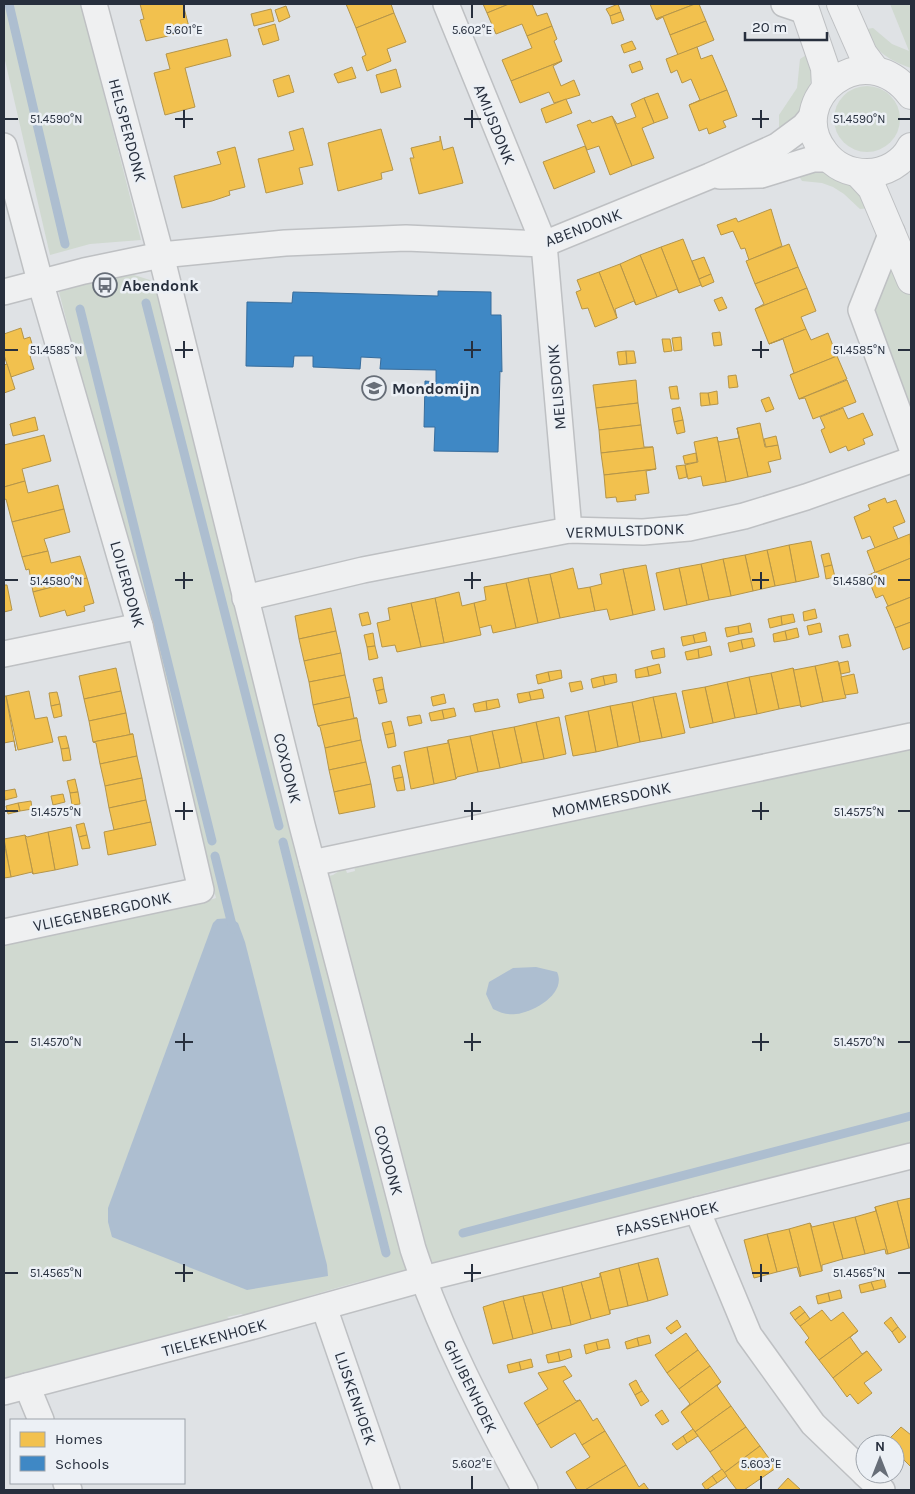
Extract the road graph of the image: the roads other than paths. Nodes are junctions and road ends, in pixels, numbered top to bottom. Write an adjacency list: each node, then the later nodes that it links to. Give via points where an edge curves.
1 (94, 4): 16 (street, HELSPERDONK)
2 (446, 4): 15 (street, AMIJSDONK)
3 (841, 4): 5 (street, via 863,54)
4 (797, 6): 7 (street, via 825,68)
5 (875, 70): 6 (street); 7 (street, via 849,73)
6 (908, 87)
7 (826, 88): 8 (street)
8 (814, 114): 11 (street, via 817,138); 13 (street, ABENDONK, via 804,126 777,146)
9 (4, 146): 18 (street, LOIJERDONK)
10 (910, 158): 12 (street, via 886,170)
11 (829, 159): 12 (street); 13 (street, ABENDONK, via 813,159 761,175)
12 (858, 173): 14 (street, via 872,188)
13 (710, 176): 15 (street, ABENDONK)
14 (892, 232): 17 (street); 20 (street, via 861,310)
15 (544, 244): 16 (street, ABENDONK, via 406,238 285,242); 22 (street, MELISDONK)
16 (161, 256): 18 (street, ABENDONK); 23 (street, COXDONK)
17 (911, 280)
18 (40, 281): 19 (street, ABENDONK); 24 (street, LOIJERDONK)
19 (4, 292)
20 (911, 446)
21 (911, 460): 22 (street, VERMULSTDONK, via 744,516 689,528 643,532)
22 (569, 530): 23 (street, VERMULSTDONK, via 363,570)
23 (245, 598): 27 (street, COXDONK)
24 (140, 626): 25 (street); 28 (street, LOIJERDONK)
25 (4, 654)
26 (911, 736): 27 (street, MOMMERSDONK)
27 (312, 863): 32 (street, COXDONK)
28 (201, 890): 29 (street, VLIEGENBERGDONK)
29 (4, 932)
30 (911, 1156): 31 (street, FAASSENHOEK)
31 (697, 1210): 32 (street, FAASSENHOEK); 36 (street, via 749,1335 813,1424)
32 (423, 1279): 33 (street, TIELEKENHOEK); 38 (street, GHIJBENHOEK, via 470,1389)
33 (324, 1306): 34 (street, TIELEKENHOEK); 37 (street, LIJSKENHOEK)
34 (15, 1389): 35 (street)
35 (40, 1419)
36 (855, 1464)
37 (388, 1490)
38 (525, 1490)

